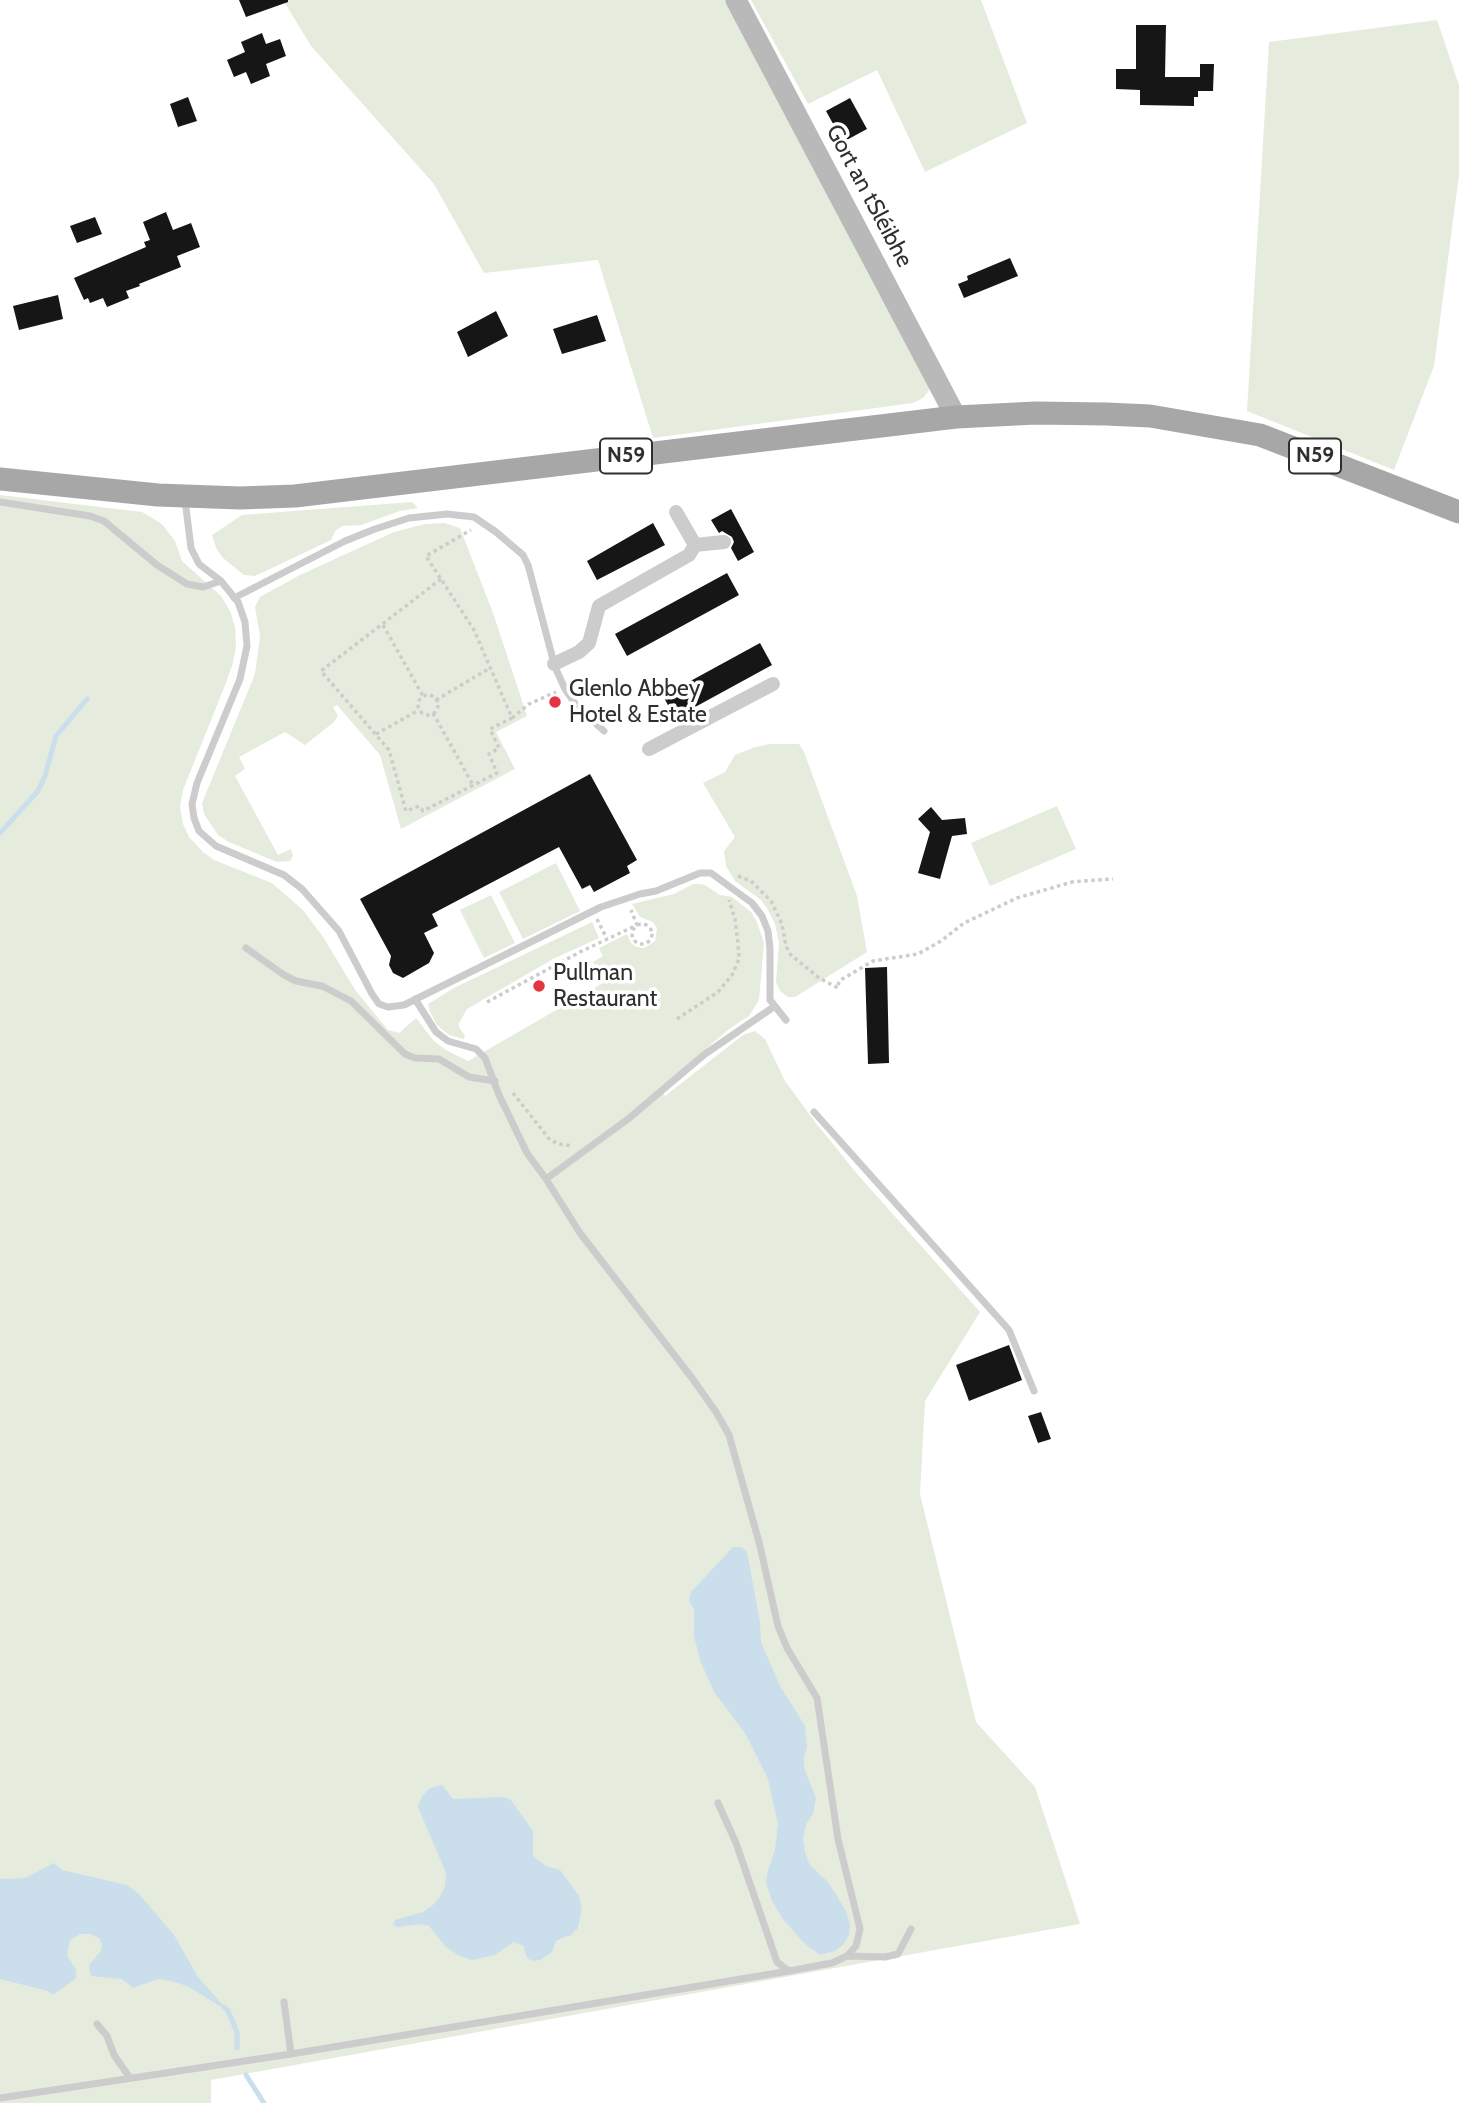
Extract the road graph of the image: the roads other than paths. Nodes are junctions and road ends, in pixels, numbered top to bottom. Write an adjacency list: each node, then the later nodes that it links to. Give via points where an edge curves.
1 (736, 0): 2 (street, Gort an tSléibhe)
2 (956, 417): 4 (main road, N59, via 328,493); 7 (main road, N59, via 1036,413 1150,416 1237,430 1294,447)
3 (0, 479): 4 (main road, N59)
4 (185, 496): 10 (lane, via 191,548 199,564)
5 (0, 502): 10 (lane, via 104,521 187,584 203,587)
6 (676, 512): 9 (street)
7 (1459, 512)
8 (724, 542): 9 (street)
9 (695, 545): 12 (street, via 689,555 599,607 589,643)
10 (221, 581): 11 (lane)
11 (234, 597): 12 (lane, via 386,525 447,514 474,517 512,544 528,565); 17 (lane, via 245,622 244,664 197,783 194,818 216,846 284,875 302,888 340,931 379,1004 404,1005)
12 (554, 664): 14 (lane, via 578,708)
13 (773, 684): 15 (street)
14 (604, 731)
15 (649, 750)
16 (246, 948): 20 (lane, via 284,975 322,986 360,1007 404,1054 439,1059 469,1077)
17 (415, 999): 18 (lane, via 593,911 710,873 752,903 762,916 770,949 770,1000); 20 (lane, via 436,1032 485,1058)
18 (775, 1006): 19 (lane); 22 (lane)
19 (786, 1020)
20 (495, 1081): 22 (lane, via 527,1153)
21 (814, 1112): 23 (lane, via 1009,1330)
22 (546, 1179): 26 (lane, via 580,1233 692,1378 729,1434 778,1626 817,1698 838,1839 860,1929 856,1946)
23 (1034, 1391)
24 (718, 1803): 27 (lane, via 777,1962)
25 (911, 1929): 26 (lane, via 898,1954)
26 (847, 1956): 27 (lane)
27 (789, 1971): 30 (lane)
28 (284, 2002): 30 (lane)
29 (97, 2024): 31 (lane)
30 (291, 2054): 31 (lane)
31 (130, 2078): 32 (lane)
32 (0, 2098)

